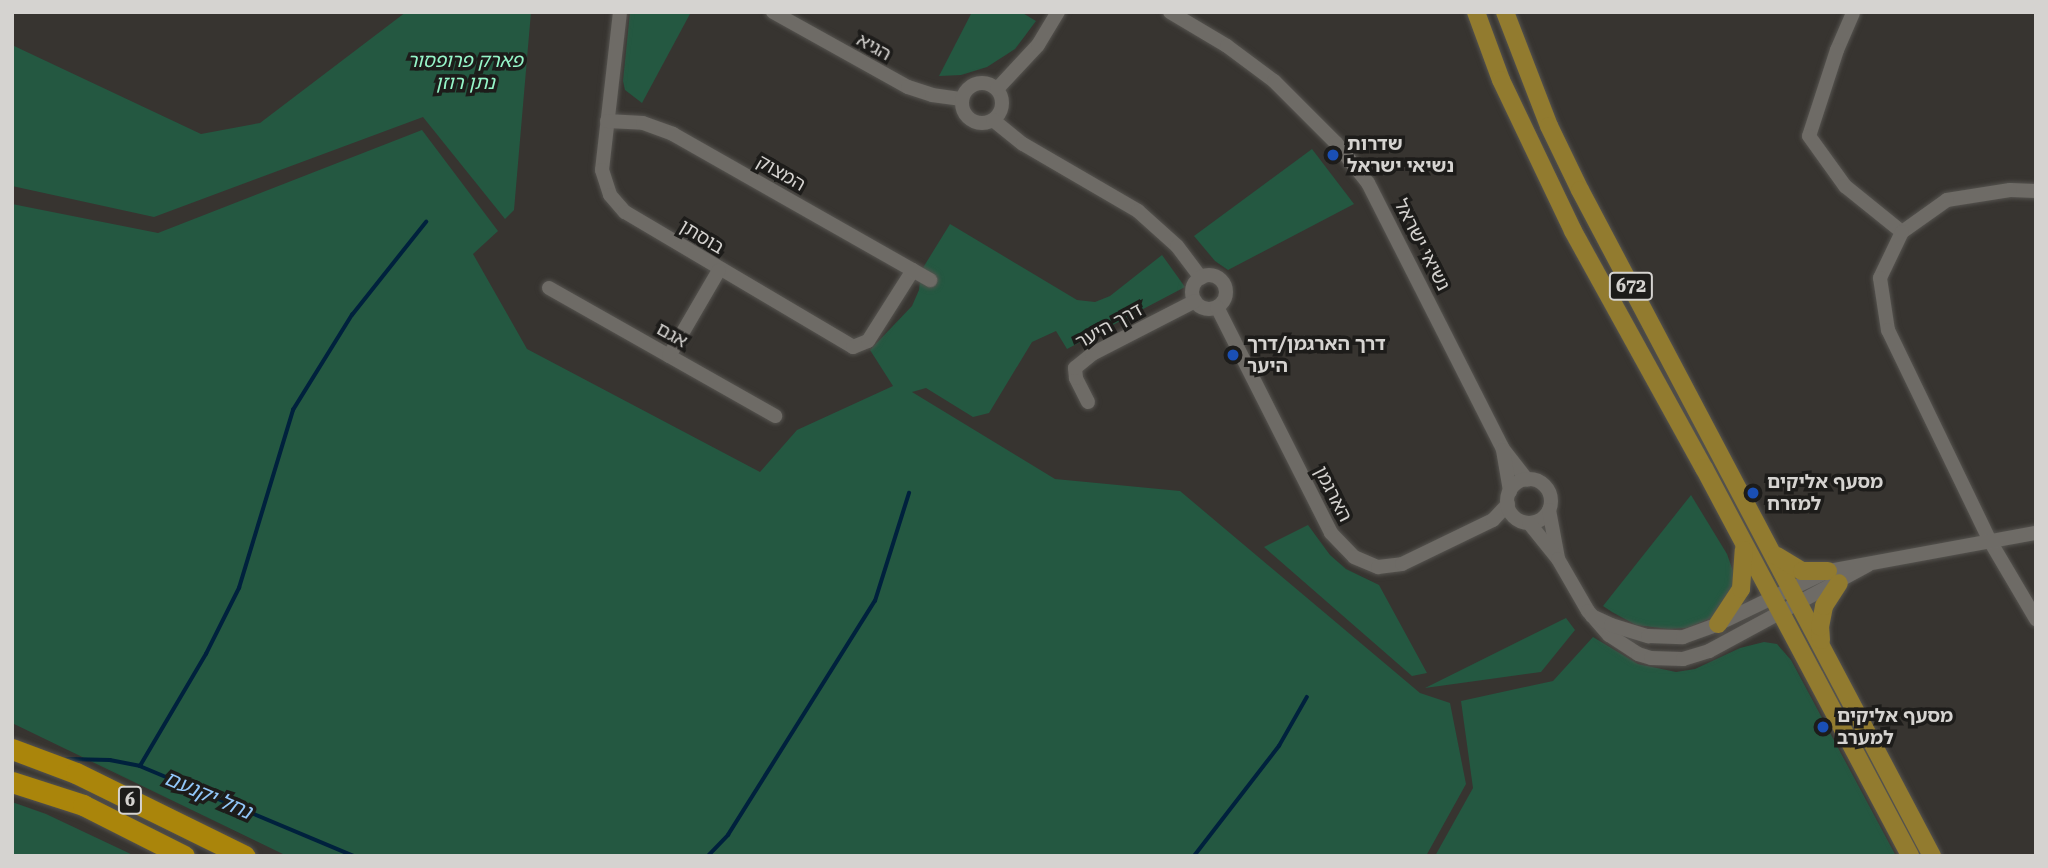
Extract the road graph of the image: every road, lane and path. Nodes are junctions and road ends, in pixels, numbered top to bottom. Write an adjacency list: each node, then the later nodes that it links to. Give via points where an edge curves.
1 (620, 12): 11 (street, בוסתן)
2 (773, 12): 9 (street, הגיא, via 908,87)
3 (1058, 12): 8 (street, via 1038,45)
4 (1170, 12): 24 (street, נשיאי ישראל, via 1274,81 1336,143 1368,183)
5 (1476, 12): 32 (main road, 672, via 1501,80 1573,231)
6 (1505, 12): 33 (main road, 672, via 1549,126 1580,190)
7 (1853, 13): 13 (street, via 1809,136 1845,186)
8 (997, 89): 9 (street, via 979,83 968,88); 10 (street, via 1002,105)
9 (962, 99): 10 (street, via 968,117 980,123)
10 (993, 120): 16 (street, via 1023,145 1138,211 1177,246)
11 (607, 121): 14 (street, בוסתן, via 602,170 610,195 632,217); 15 (street, המצוק, via 643,123 673,134)
12 (2036, 191): 13 (street, via 2010,190 1947,200)
13 (1902, 232): 31 (street, via 1880,278 1888,330)
14 (719, 270): 15 (street, בוסתן, via 856,347 868,341); 21 (street)
15 (913, 270): 17 (street, המצוק)
16 (1201, 278): 19 (street, via 1192,291); 20 (street, via 1211,275 1224,284 1225,299)
17 (930, 280)
18 (549, 288): 21 (street, אגם)
19 (1195, 301): 20 (street, via 1203,308); 22 (street, דרך היער, via 1092,354 1075,368)
20 (1217, 307): 28 (street, הארגמן, via 1331,533 1354,557 1378,567 1402,564)
21 (669, 356): 23 (street, אגם)
22 (1088, 402)
23 (775, 416)
24 (1503, 449): 25 (street, נשיאי ישראל); 26 (street, נשיאי ישראל)
25 (1527, 480): 26 (street); 27 (street, נשיאי ישראל, via 1547,489)
26 (1509, 498): 28 (street, הארגמן); 29 (street, נשיאי ישראל)
27 (1549, 510): 29 (street, via 1541,520); 34 (street, נשיאי ישראל)
28 (1493, 520): 29 (street, הארגמן)
29 (1524, 521): 34 (street, נשיאי ישראל)
30 (2036, 533): 31 (street)
31 (1990, 541): 35 (street, via 1869,565); 39 (street)
32 (1744, 546): 37 (main road, 672); 40 (main road, via 1741,589)
33 (1773, 552): 35 (main road, via 1801,571); 36 (main road, 672)
34 (1558, 559): 38 (street, נשיאי ישראל)
35 (1833, 577): 36 (street); 41 (main road, via 1821,616)
36 (1796, 595): 37 (street); 41 (main road, 672)
37 (1776, 605): 38 (street, נשיאי ישראל, via 1709,651 1668,660 1623,646); 40 (street); 46 (main road, 672)
38 (1592, 615): 40 (street, via 1628,631 1664,638 1683,637)
39 (2036, 619)
40 (1718, 624)
41 (1822, 644): 47 (main road, 672)
42 (12, 749): 45 (highway, 6, via 76,774)
43 (12, 782): 44 (highway, 6, via 83,805)
44 (184, 856)
45 (245, 856)
46 (1910, 856)
47 (1932, 856)

